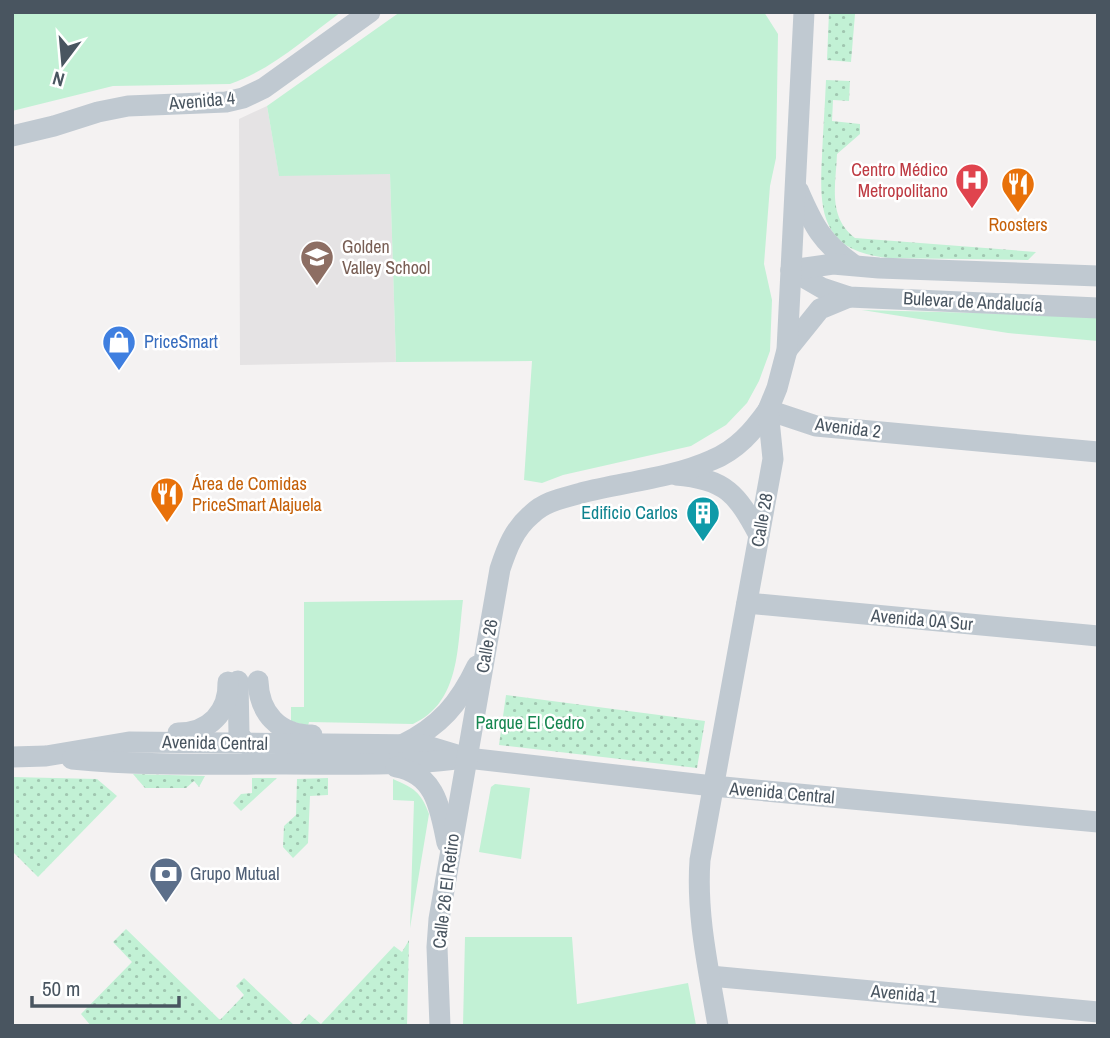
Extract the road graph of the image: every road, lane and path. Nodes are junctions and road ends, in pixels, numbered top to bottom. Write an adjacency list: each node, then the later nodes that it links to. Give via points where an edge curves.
1 (370, 12): 5 (street, Avenida 4, via 243,98 128,106)
2 (788, 12): 4 (street)
3 (804, 12): 4 (street, Calle 28)
4 (803, 47): 6 (street, Calle 28)
5 (12, 136)
6 (796, 184): 7 (street, via 822,238); 8 (street, Calle 28)
7 (854, 265): 8 (street, Bulevar de Andalucía); 9 (street, Bulevar de Andalucía)
8 (792, 270): 10 (street, Bulevar de Andalucía); 12 (street, Calle 28)
9 (1098, 276)
10 (849, 297): 11 (street, Bulevar de Andalucía); 12 (street, Bulevar de Andalucía, via 820,309)
11 (1098, 308)
12 (787, 350): 13 (street, Calle 28)
13 (768, 410): 14 (street, Avenida 2, via 816,426); 15 (street, via 726,453); 16 (street, Calle 28, via 773,459)
14 (1098, 452)
15 (667, 474): 16 (street, via 724,486 744,506); 19 (street, Calle 26, via 545,504 533,512 513,535 500,569)
16 (759, 536): 17 (street, Calle 28)
17 (747, 603): 18 (street, Avenida 0A Sur); 33 (street, Calle 28)
18 (1098, 636)
19 (487, 645): 21 (street, Calle 26); 24 (street, via 467,688 449,712)
20 (243, 681): 23 (street, via 239,734); 25 (street, via 227,697 216,719 202,730 134,734); 27 (street, via 278,726 306,735 354,735)
21 (472, 730): 26 (street); 30 (street, Calle 26)
22 (183, 743): 23 (street, Avenida Central); 25 (street, Avenida Central, via 129,742); 31 (street, via 166,753 132,753)
23 (245, 743): 26 (street, via 262,754 422,755); 27 (street, Avenida Central); 32 (street, via 228,754 190,754)
24 (402, 745): 26 (street, Avenida Central); 27 (street, Avenida Central)
25 (86, 749): 28 (street, Avenida Central)
26 (441, 750): 30 (street, Avenida Central)
27 (372, 754): 30 (street, Avenida Central, via 422,763); 32 (street, Avenida Central); 35 (street, via 427,782 440,808)
28 (46, 756): 29 (street, Avenida Central); 31 (street, Avenida Central)
29 (12, 757)
30 (467, 758): 33 (street, Avenida Central); 35 (street, Calle 26 El Retiro)
31 (110, 762): 32 (street, Avenida Central)
32 (171, 763)
33 (713, 786): 34 (street, Avenida Central); 36 (street, Calle 28, via 698,880)
34 (1098, 822)
35 (449, 854): 38 (street, Calle 26 El Retiro, via 437,947)
36 (710, 976): 37 (street, Avenida 1); 39 (street, Calle 28)
37 (1098, 1012)
38 (440, 1026)
39 (718, 1026)

